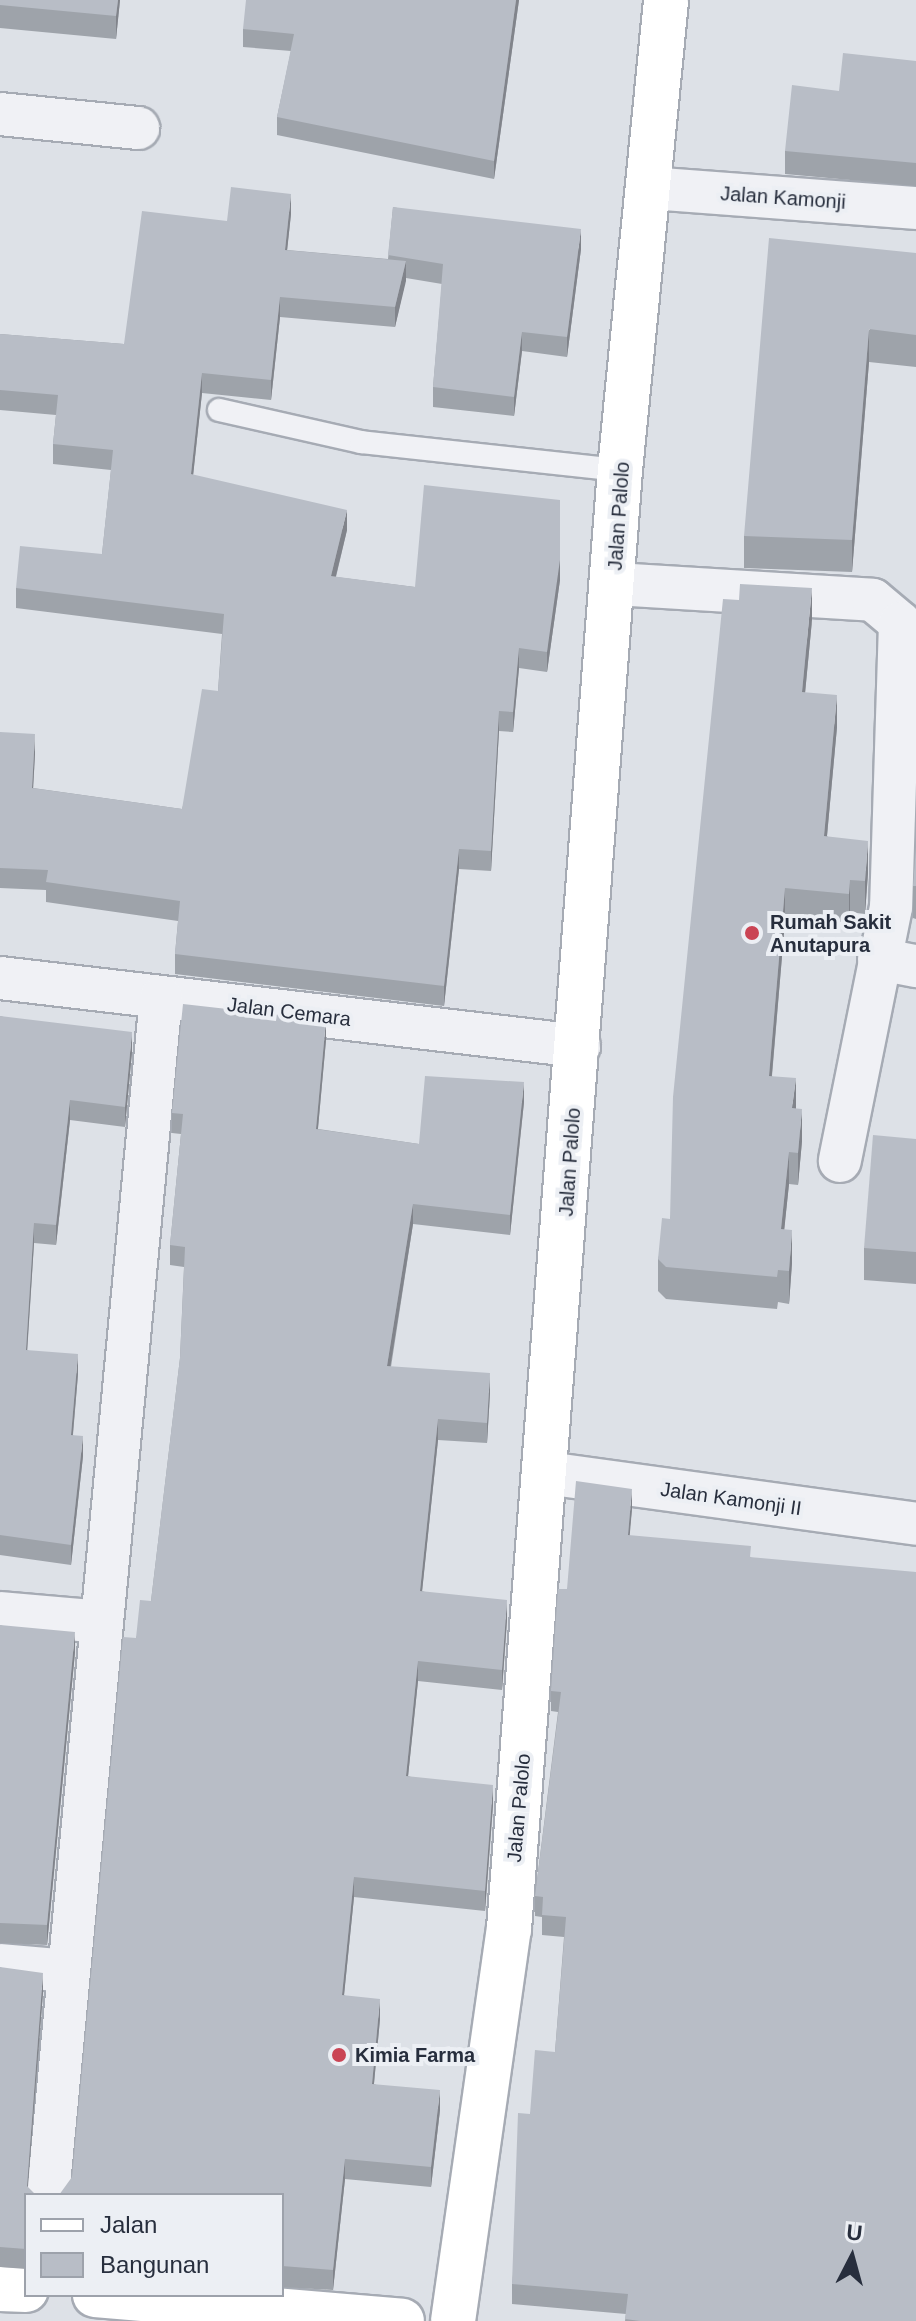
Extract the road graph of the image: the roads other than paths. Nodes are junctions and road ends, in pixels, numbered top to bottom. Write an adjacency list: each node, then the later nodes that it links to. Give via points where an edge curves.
1 (666, 0): 4 (street, Jalan Palolo)
2 (0, 114): 3 (street)
3 (138, 128)
4 (649, 188): 5 (street, Jalan Kamonji); 7 (street, Jalan Palolo)
5 (916, 208)
6 (219, 410): 7 (lane, via 361,442)
7 (620, 470): 8 (street, Jalan Palolo)
8 (615, 584): 9 (street, via 860,598 895,612 903,651 891,907); 12 (street, Jalan Palolo)
9 (898, 963): 13 (street)
10 (0, 978): 11 (street, Jalan Cemara)
11 (161, 997): 12 (street, Jalan Cemara); 17 (street)
12 (579, 1046): 14 (street, Jalan Palolo)
13 (840, 1161)
14 (546, 1473): 15 (street, Jalan Kamonji II); 25 (street, Jalan Palolo, via 509,1929)
15 (916, 1524)
16 (0, 1613): 17 (street)
17 (102, 1622): 19 (street)
18 (0, 1965): 19 (street)
19 (68, 1971): 20 (street)
20 (48, 2193)
21 (0, 2289): 22 (street)
22 (24, 2290)
23 (119, 2297): 24 (street)
24 (402, 2321)
25 (453, 2321)

